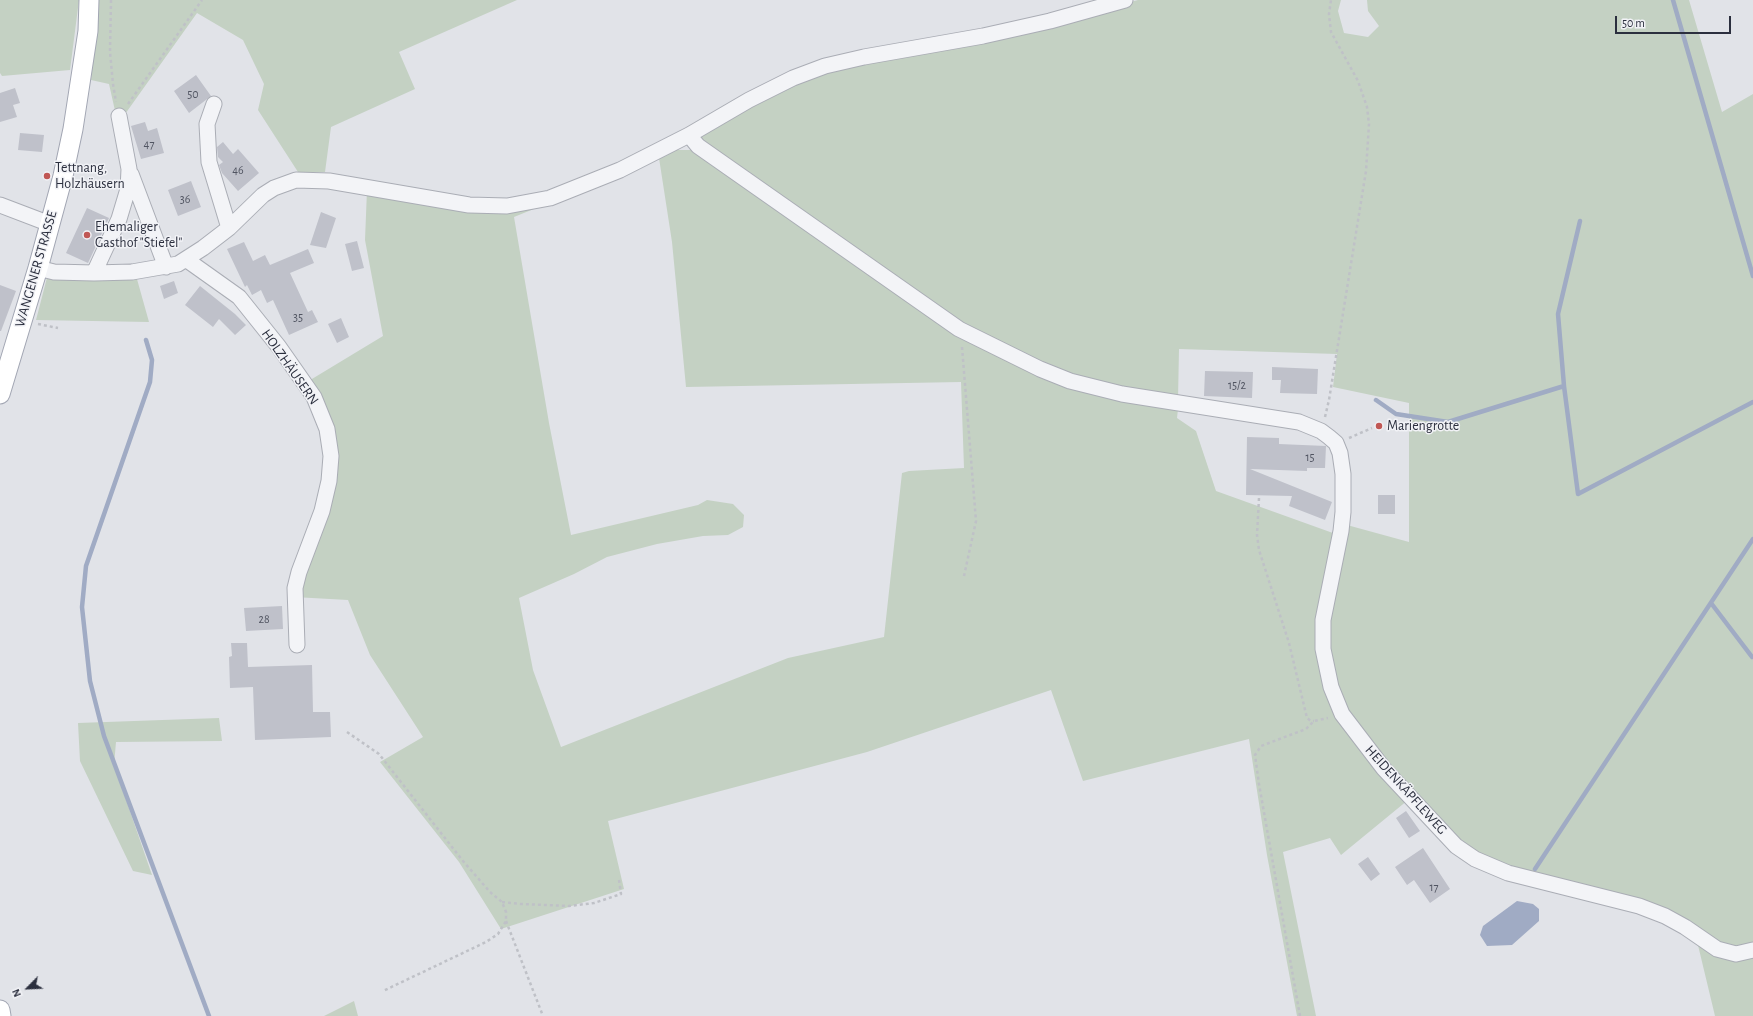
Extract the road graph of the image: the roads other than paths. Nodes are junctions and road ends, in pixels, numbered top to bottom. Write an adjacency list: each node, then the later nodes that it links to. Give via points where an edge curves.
1 (89, 0): 8 (main road, WANGENER STRASSE, via 88,31 73,129)
2 (1125, 0): 5 (street, via 983,36 825,66 793,78 749,100)
3 (214, 104): 9 (street, via 208,124 209,162)
4 (119, 116): 6 (street)
5 (690, 135): 9 (street, via 620,170 550,198 507,206 469,205 329,180 296,180 274,188); 16 (street, HEIDENKÄPFLEWEG, via 698,146 959,329 1040,369 1077,383 1122,394 1299,422 1321,431 1336,443 1343,474 1341,531 1323,620 1323,649 1331,687 1342,714 1384,769 1456,846 1475,860 1508,873 1639,906 1685,927 1717,949 1736,954)
6 (129, 169): 11 (street); 13 (street, via 128,189 119,219)
7 (0, 205): 8 (street)
8 (50, 224): 12 (main road, WANGENER STRASSE)
9 (229, 228): 10 (street)
10 (187, 260): 11 (street); 15 (street, HOLZHÄUSERN, via 239,297 314,397 327,429 331,456 329,481 322,510 295,588)
11 (166, 267): 13 (street, via 132,272)
12 (38, 268): 13 (street, via 54,272); 14 (main road, WANGENER STRASSE)
13 (94, 273)
14 (0, 394)
15 (297, 645)
16 (1753, 950)
17 (0, 1010): 18 (main road)
18 (1, 1016)

